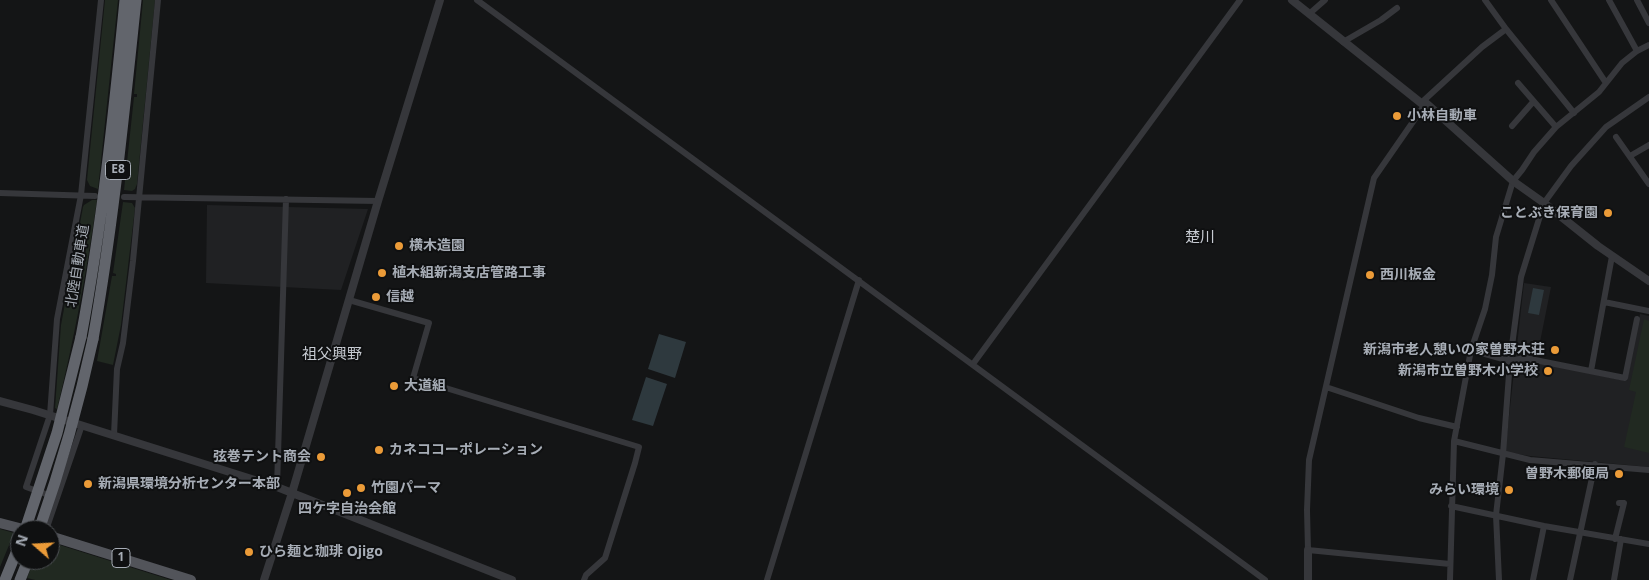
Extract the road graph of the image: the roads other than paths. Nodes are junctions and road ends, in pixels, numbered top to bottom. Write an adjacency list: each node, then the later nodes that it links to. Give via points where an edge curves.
1 (101, 0): 35 (street)
2 (125, 0): 49 (highway, 北陸自動車道 / E8)
3 (136, 0): 49 (highway, 北陸自動車道 / E8, via 104,274)
4 (158, 0): 37 (street)
5 (440, 0): 40 (street)
6 (477, 0): 43 (street)
7 (1240, 0): 52 (street)
8 (1292, 0): 15 (street)
9 (1325, 0): 15 (street)
10 (1485, 0): 17 (street)
11 (1552, 0): 22 (street)
12 (1609, 0): 20 (street)
13 (1637, 0): 16 (street)
14 (1397, 8): 18 (street)
15 (1309, 14): 18 (street)
16 (1649, 23)
17 (1506, 29): 25 (street, via 1482,47); 26 (street)
18 (1343, 42): 25 (street)
19 (1649, 45): 20 (street)
20 (1637, 51): 22 (street)
21 (1518, 83): 24 (street)
22 (1606, 83): 26 (street)
23 (1649, 97): 41 (street, via 1606,127)
24 (1533, 102): 27 (street); 28 (street)
25 (1424, 103): 32 (street); 54 (street, via 1374,178)
26 (1574, 113): 28 (street)
27 (1512, 126)
28 (1556, 127): 32 (street)
29 (1616, 137): 31 (street)
30 (1649, 145): 31 (street)
31 (1630, 156): 33 (street)
32 (1513, 181): 41 (street); 50 (street, via 1496,237 1485,309)
33 (1649, 184)
34 (0, 193): 35 (street)
35 (81, 194): 36 (street); 56 (street, via 57,318)
36 (95, 196)
37 (139, 196): 38 (street); 39 (street); 59 (street, via 124,334 117,369)
38 (124, 197)
39 (286, 199): 40 (street); 64 (street)
40 (378, 201): 45 (street)
41 (1544, 203): 42 (street); 51 (street, via 1521,277)
42 (1612, 256): 44 (street); 46 (street)
43 (859, 280): 52 (street); 86 (street)
44 (1649, 281)
45 (349, 300): 65 (street); 85 (street, via 429,323 413,378 639,447 605,558)
46 (1604, 302): 47 (street); 53 (street)
47 (1649, 310)
48 (1637, 320): 53 (street, via 1625,378)
49 (87, 338): 70 (highway, 北陸自動車道 / E8, bridge); 71 (highway, 北陸自動車道 / E8, bridge, via 82,388)
50 (1471, 350): 51 (street); 58 (street)
51 (1510, 361): 53 (street, via 1525,358); 61 (street)
52 (973, 364): 87 (street)
53 (1591, 371)
54 (1326, 387): 58 (street); 78 (street, via 1309,460)
55 (0, 401): 56 (street)
56 (50, 415): 57 (street); 66 (street, via 26,487)
57 (82, 425): 59 (street); 66 (street)
58 (1457, 427): 60 (street)
59 (114, 435): 64 (street)
60 (1454, 441): 61 (street); 68 (street)
61 (1503, 454): 62 (street, via 1530,460); 69 (street)
62 (1595, 464): 63 (street); 74 (street)
63 (1649, 470)
64 (278, 487): 65 (street)
65 (292, 493): 83 (street); 84 (street)
66 (58, 498): 72 (street)
67 (1620, 503): 76 (street, via 1624,503)
68 (1451, 506): 69 (street); 79 (street)
69 (1496, 515): 73 (street); 90 (street)
70 (29, 520)
71 (42, 520)
72 (50, 520)
73 (1544, 526): 74 (street); 91 (street)
74 (1580, 532): 76 (street); 92 (street)
75 (60, 539): 82 (main road, 1)
76 (1618, 539): 77 (street); 93 (street)
77 (1649, 544)
78 (1308, 550): 79 (street); 88 (street)
79 (1450, 564): 89 (street)
80 (10, 568): 81 (highway)
81 (5, 580)
82 (191, 580)
83 (264, 580)
84 (512, 580)
85 (584, 580)
86 (767, 580)
87 (1265, 580)
88 (1308, 580)
89 (1450, 580)
90 (1500, 580)
91 (1533, 580)
92 (1570, 580)
93 (1614, 580)

